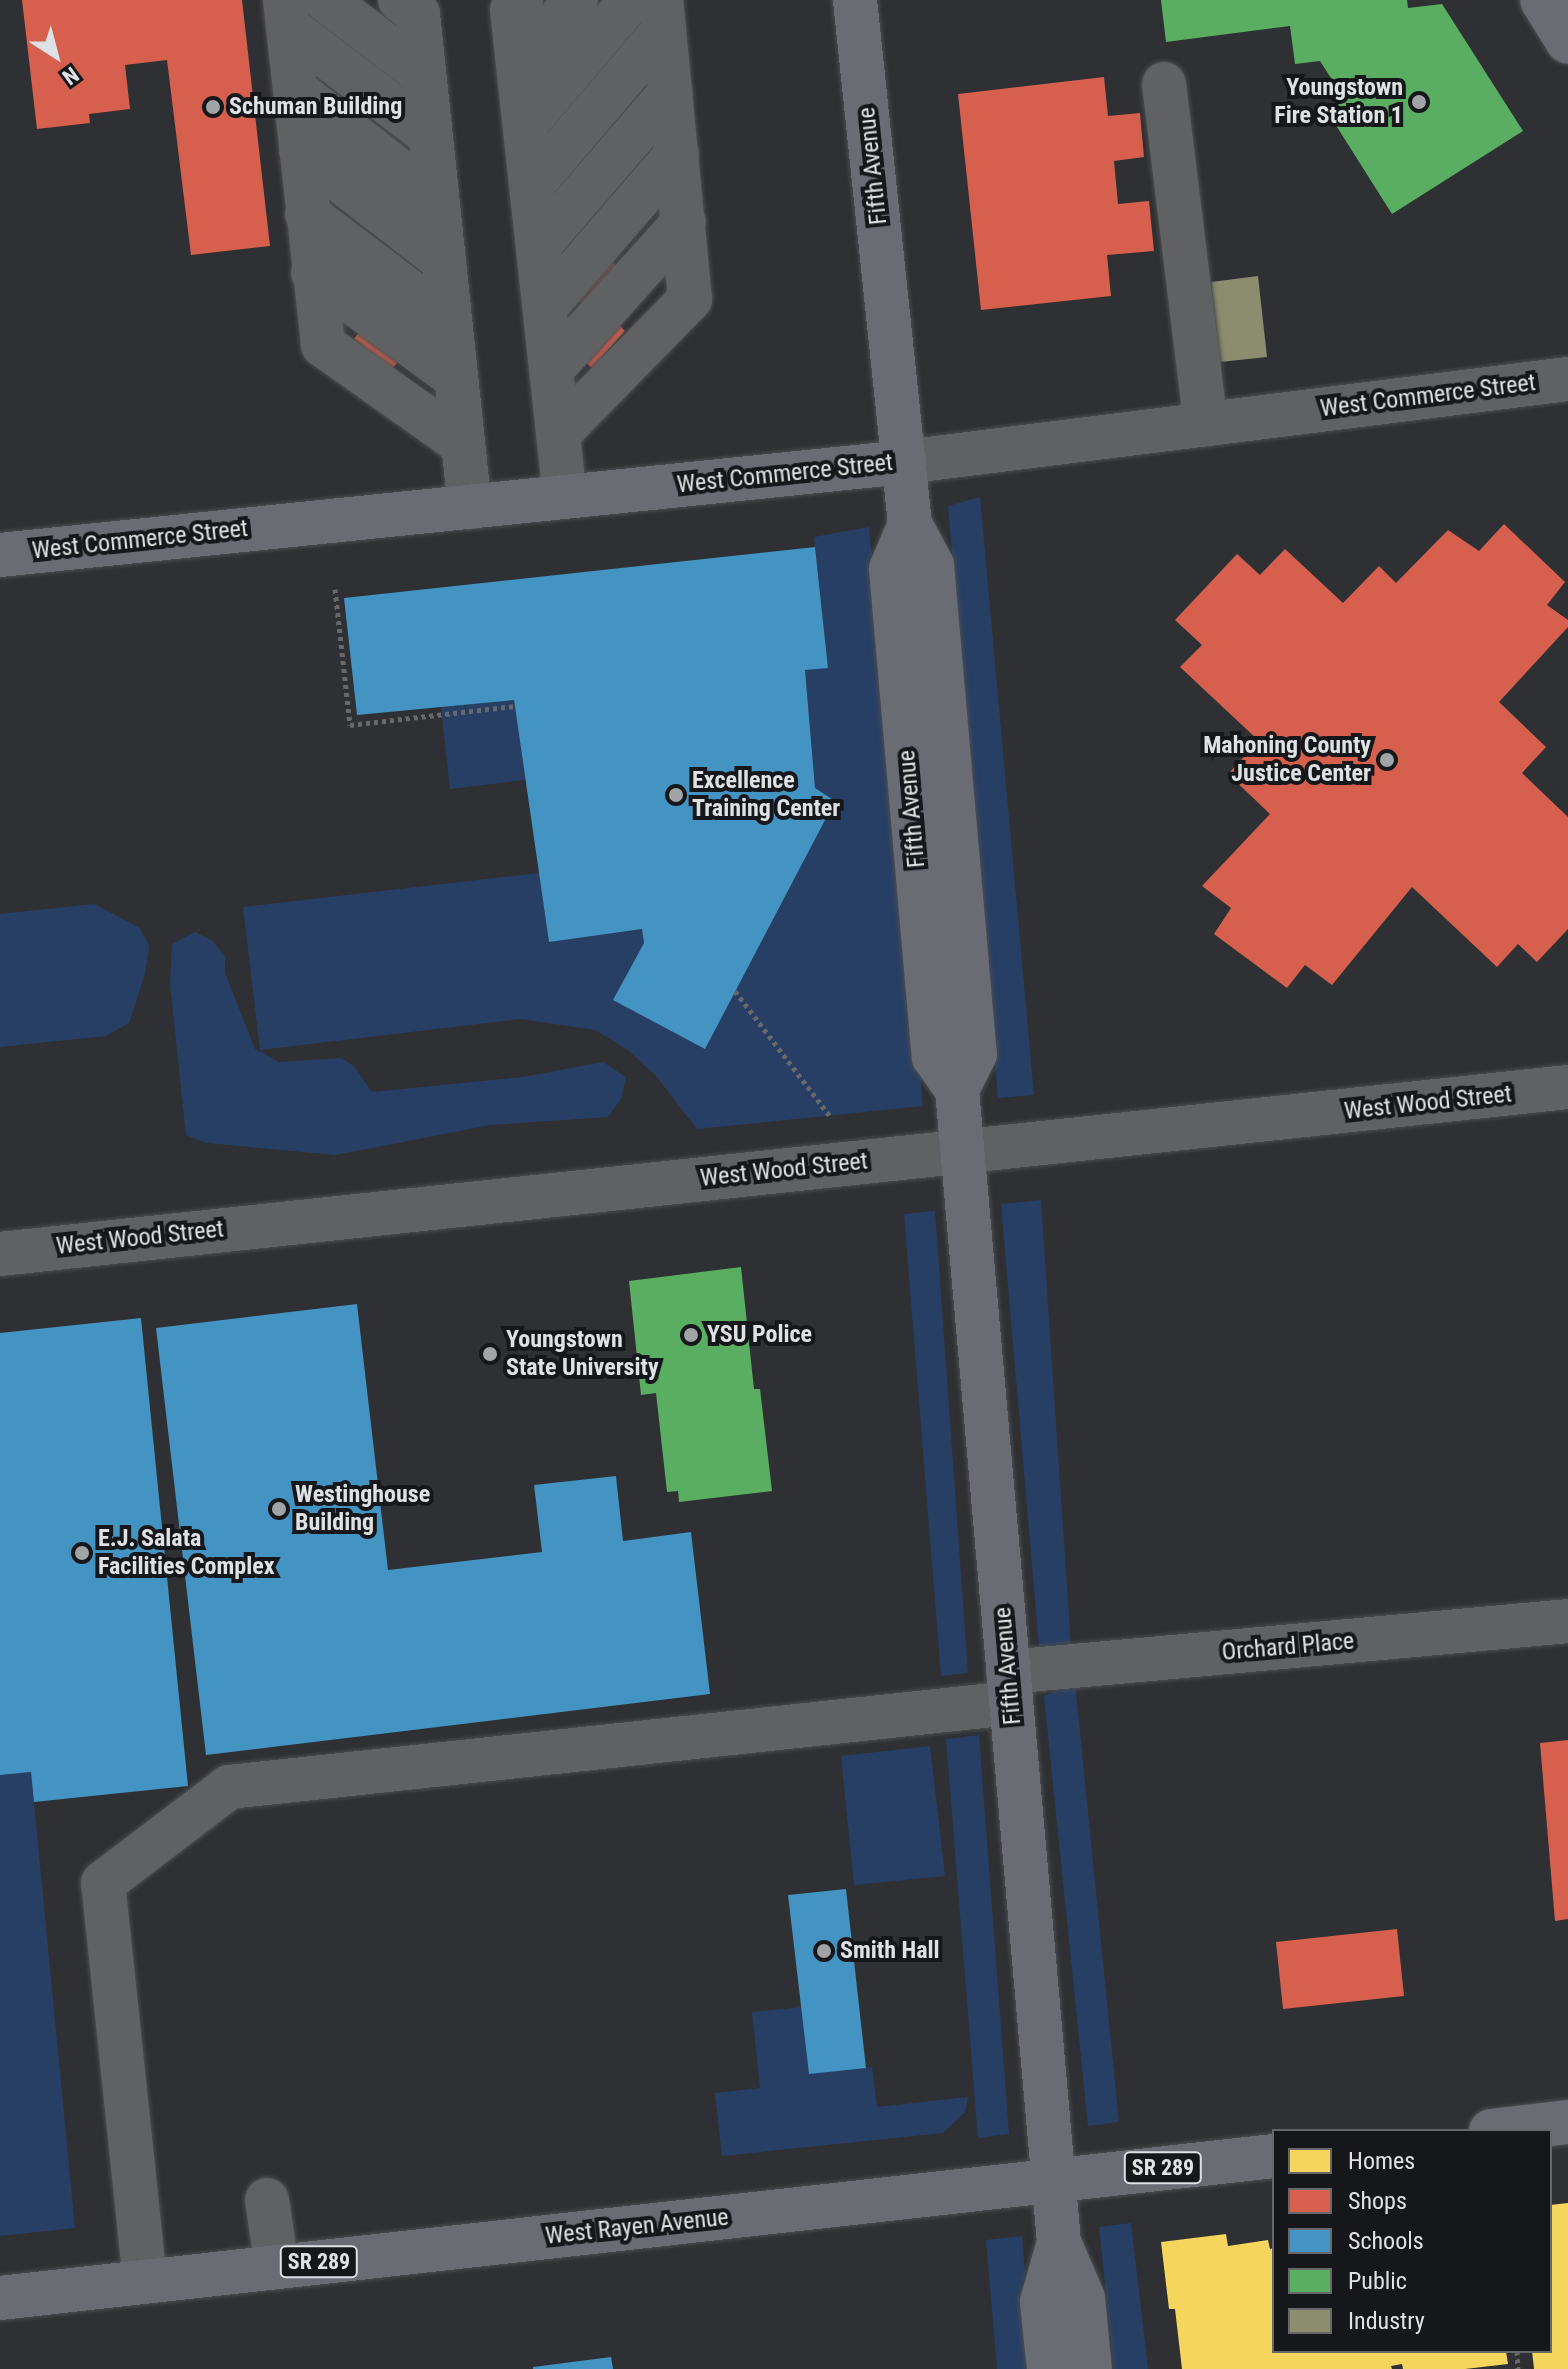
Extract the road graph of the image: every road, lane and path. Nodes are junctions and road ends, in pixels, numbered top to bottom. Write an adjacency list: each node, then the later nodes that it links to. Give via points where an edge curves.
1 (326, 0): 12 (street)
2 (400, 0): 12 (street, via 418,14)
3 (521, 0): 11 (street, via 512,10)
4 (576, 0): 11 (street)
5 (631, 0): 16 (street)
6 (855, 0): 35 (main road, Fifth Avenue)
7 (1542, 0): 10 (main road)
8 (287, 13): 14 (street); 17 (street)
9 (662, 15): 15 (street); 20 (street)
10 (1568, 42)
11 (519, 66): 16 (street)
12 (424, 75): 17 (street)
13 (1164, 84): 32 (street)
14 (295, 90): 18 (street); 21 (street)
15 (671, 92): 19 (street); 24 (street)
16 (525, 125): 20 (street)
17 (430, 135): 21 (street)
18 (301, 150): 22 (street); 25 (street)
19 (677, 154): 23 (street); 27 (street)
20 (532, 185): 24 (street)
21 (437, 200): 25 (street)
22 (307, 214): 26 (street); 28 (street)
23 (684, 222): 29 (street); 33 (street, via 690,299)
24 (538, 246): 27 (street)
25 (444, 261): 28 (street)
26 (313, 273): 30 (street); 34 (street, via 323,345)
27 (545, 307): 29 (street)
28 (450, 322): 30 (street)
29 (551, 370): 33 (street)
30 (456, 378): 34 (street)
31 (1568, 379): 32 (street, West Commerce Street)
32 (1206, 424): 35 (street, West Commerce Street)
33 (558, 434): 36 (street)
34 (463, 444): 37 (street)
35 (904, 462): 36 (main road, West Commerce Street); 44 (main road, Fifth Avenue, via 910,524 891,569 934,1057 957,1090)
36 (565, 496): 37 (main road, West Commerce Street)
37 (470, 507): 38 (main road, West Commerce Street)
38 (0, 555)
39 (335, 589): 40 (path, via 350,725)
40 (515, 706)
41 (735, 991): 43 (path)
42 (1568, 1087): 44 (street, West Wood Street)
43 (829, 1115)
44 (963, 1153): 45 (street, West Wood Street); 47 (main road, Fifth Avenue)
45 (0, 1254)
46 (1568, 1621): 47 (street, Orchard Place)
47 (1009, 1688): 51 (main road, Fifth Avenue); 55 (street, Orchard Place, via 229,1787 103,1883)
48 (1568, 2122): 49 (main road)
49 (1508, 2129)
50 (1272, 2156): 51 (main road, West Rayen Avenue / SR 289)
51 (1052, 2181): 53 (main road, Fifth Avenue); 54 (main road, West Rayen Avenue / SR 289)
52 (267, 2200): 54 (street)
53 (1059, 2242): 57 (main road, Fifth Avenue, via 1042,2302); 58 (main road, Fifth Avenue, via 1083,2298)
54 (277, 2267): 55 (main road, West Rayen Avenue / SR 289)
55 (145, 2281): 56 (main road, West Rayen Avenue / SR 289)
56 (0, 2298)
57 (1049, 2369)
58 (1090, 2369)

